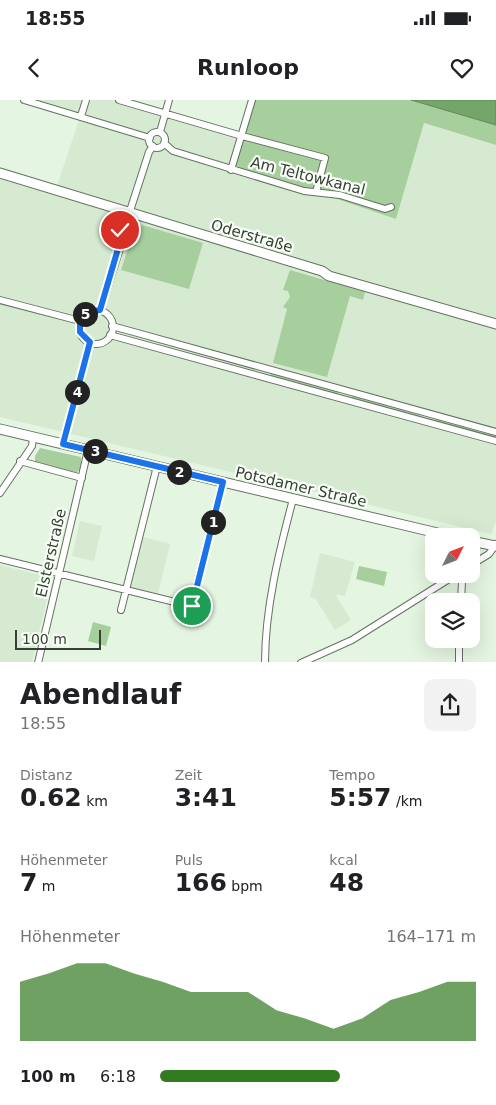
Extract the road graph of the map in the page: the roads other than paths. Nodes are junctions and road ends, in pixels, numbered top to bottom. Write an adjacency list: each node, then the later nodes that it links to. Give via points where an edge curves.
1 (24, 100): 7 (street)
2 (86, 100): 7 (street)
3 (119, 100): 6 (street)
4 (169, 100): 6 (street)
5 (252, 100): 9 (street)
6 (165, 114): 8 (street); 9 (street)
7 (81, 116): 10 (street)
8 (160, 132): 10 (street); 11 (street)
9 (242, 136): 13 (street); 15 (street, via 325,158)
10 (150, 138): 12 (street)
11 (164, 143): 12 (street, via 160,147); 13 (street, Am Teltowkanal, via 173,151)
12 (153, 146): 17 (street)
13 (231, 170): 15 (street, Am Teltowkanal)
14 (0, 173): 17 (main road, Oderstraße)
15 (316, 192): 16 (street, Am Teltowkanal, via 340,195 384,209)
16 (391, 207)
17 (128, 213): 19 (street, via 120,224 120,242); 21 (main road, Oderstraße)
18 (0, 300): 20 (street)
19 (100, 310): 20 (street, via 88,312); 22 (street, via 107,315)
20 (80, 321): 24 (street, via 80,332)
21 (496, 324)
22 (112, 326): 23 (street); 25 (street)
23 (110, 335): 24 (street, via 104,341); 26 (street)
24 (90, 342): 37 (street)
25 (180, 345): 26 (street); 27 (street)
26 (178, 353): 28 (street)
27 (263, 368): 28 (street); 29 (street)
28 (261, 376): 30 (street)
29 (347, 390): 30 (street); 31 (street)
30 (344, 399): 32 (street)
31 (428, 413): 32 (street); 34 (street)
32 (425, 421): 36 (street)
33 (0, 429): 35 (main road, Potsdamer Straße)
34 (496, 432)
35 (34, 437): 37 (main road, Potsdamer Straße); 39 (street, via 32,446)
36 (496, 441)
37 (63, 444): 38 (main road, Potsdamer Straße)
38 (88, 450): 40 (main road, Potsdamer Straße); 41 (street, Elsterstraße)
39 (20, 462): 41 (street); 43 (street)
40 (157, 466): 42 (main road, Potsdamer Straße); 52 (street)
41 (82, 478): 50 (street, Elsterstraße)
42 (223, 482): 44 (main road, Potsdamer Straße); 52 (street, via 192,606)
43 (0, 493)
44 (293, 499): 45 (main road, Potsdamer Straße); 56 (street, via 265,627)
45 (425, 530)
46 (480, 543): 47 (main road)
47 (496, 546): 48 (street)
48 (480, 559)
49 (0, 560): 50 (street)
50 (59, 573): 52 (street); 55 (street, Elsterstraße)
51 (444, 583): 57 (street, via 352,640)
52 (127, 589): 53 (street)
53 (121, 610)
54 (458, 648): 58 (street)
55 (38, 662)
56 (265, 662)
57 (301, 662)
58 (459, 662)

